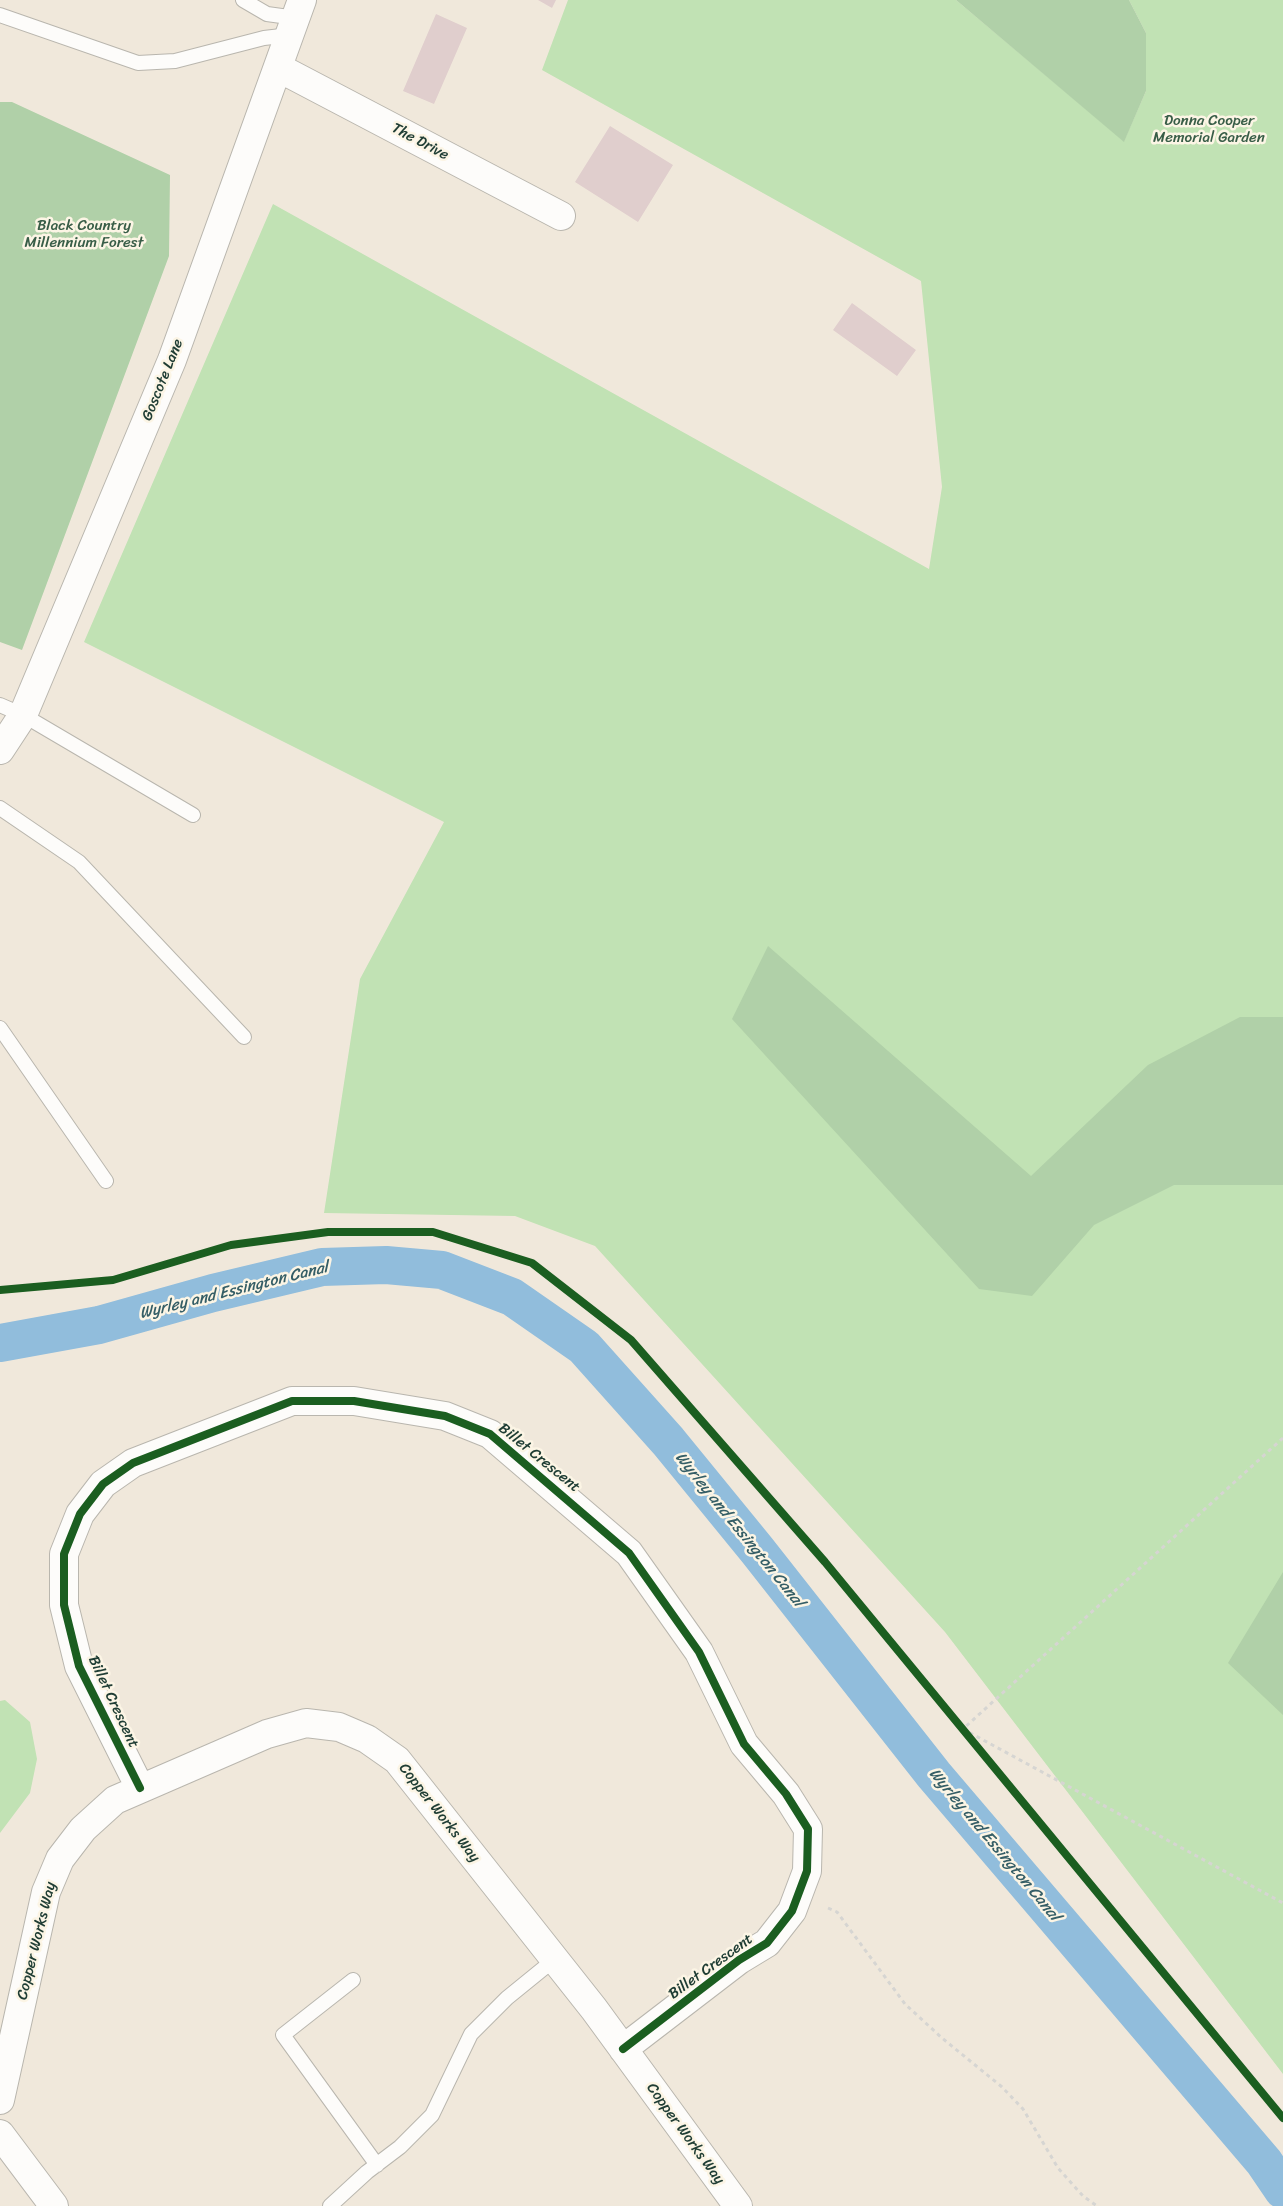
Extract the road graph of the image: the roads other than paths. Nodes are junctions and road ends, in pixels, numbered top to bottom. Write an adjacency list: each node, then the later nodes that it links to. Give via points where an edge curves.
1 (243, 0): 3 (lane, via 267,14)
2 (0, 15): 3 (lane, via 138,63 176,61 264,38)
3 (296, 18): 4 (street, Goscote Lane)
4 (279, 68): 5 (street, The Drive); 6 (street, Goscote Lane, via 172,360)
5 (561, 216)
6 (11, 710): 7 (street, Goscote Lane, via 18,726); 9 (lane)
7 (0, 750)
8 (0, 809): 11 (lane, via 79,862)
9 (193, 815)
10 (0, 1028): 12 (lane)
11 (244, 1037)
12 (106, 1181)
13 (140, 1788): 14 (street, Copper Works Way, via 267,1734 306,1723 339,1727 367,1739 397,1760); 16 (street, Billet Crescent, via 79,1666 64,1605 64,1554 80,1514 103,1484 133,1463 292,1401 354,1401 444,1416 490,1434 629,1553 699,1652 744,1744 786,1794 808,1829 807,1871 792,1910 767,1943 739,1960); 17 (street, Copper Works Way, via 115,1800 82,1829 60,1859 46,1892)
14 (555, 1959): 16 (street, Copper Works Way); 20 (lane, via 471,2034 432,2116)
15 (353, 1980): 20 (lane, via 283,2035)
16 (623, 2049): 23 (street, Copper Works Way)
17 (5, 2054): 18 (street, Copper Works Way)
18 (0, 2100)
19 (0, 2134): 21 (street)
20 (377, 2165): 22 (lane)
21 (54, 2206)
22 (330, 2206)
23 (738, 2206)

